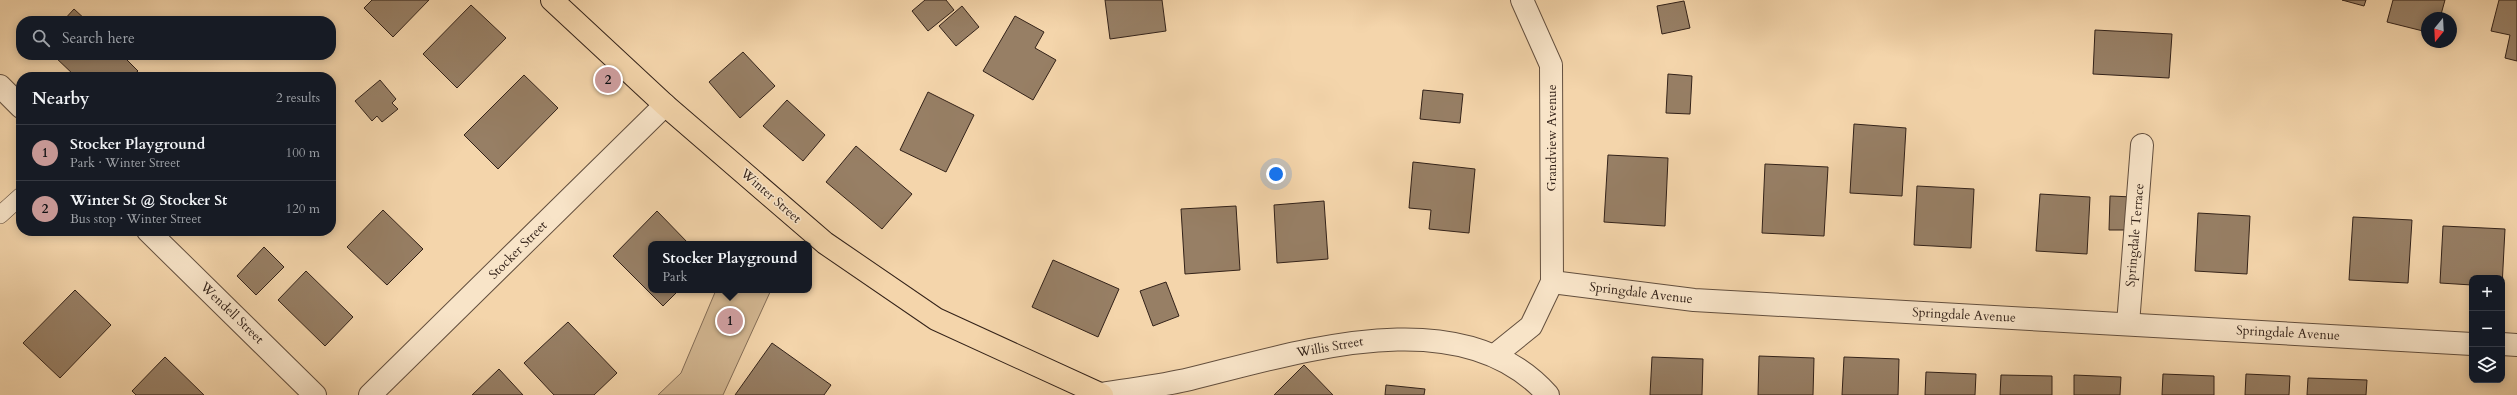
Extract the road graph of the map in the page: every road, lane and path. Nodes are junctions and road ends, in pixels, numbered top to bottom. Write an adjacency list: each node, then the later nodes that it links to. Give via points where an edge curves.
1 (552, 0): 5 (main road, Winter Street)
2 (1522, 0): 10 (street, Grandview Avenue, via 1551,65)
3 (0, 86): 4 (street)
4 (16, 102)
5 (665, 105): 17 (street, Stocker Street); 18 (main road, Winter Street, via 825,243 936,319)
6 (2142, 145): 11 (street, Springdale Terrace)
7 (16, 201): 8 (lane)
8 (0, 215)
9 (153, 236): 16 (street, Wendell Street)
10 (1552, 282): 11 (street, Springdale Avenue, via 1694,300); 15 (street, via 1531,326)
11 (2128, 324): 12 (street, Springdale Avenue)
12 (2469, 344)
13 (2505, 344): 14 (street)
14 (2517, 345)
15 (1495, 355): 18 (street, Willis Street, via 1440,341 1378,339 1293,354 1188,380); 19 (street, Willis Street, via 1536,382)
16 (316, 395)
17 (370, 395)
18 (1102, 395)
19 (1548, 395)

